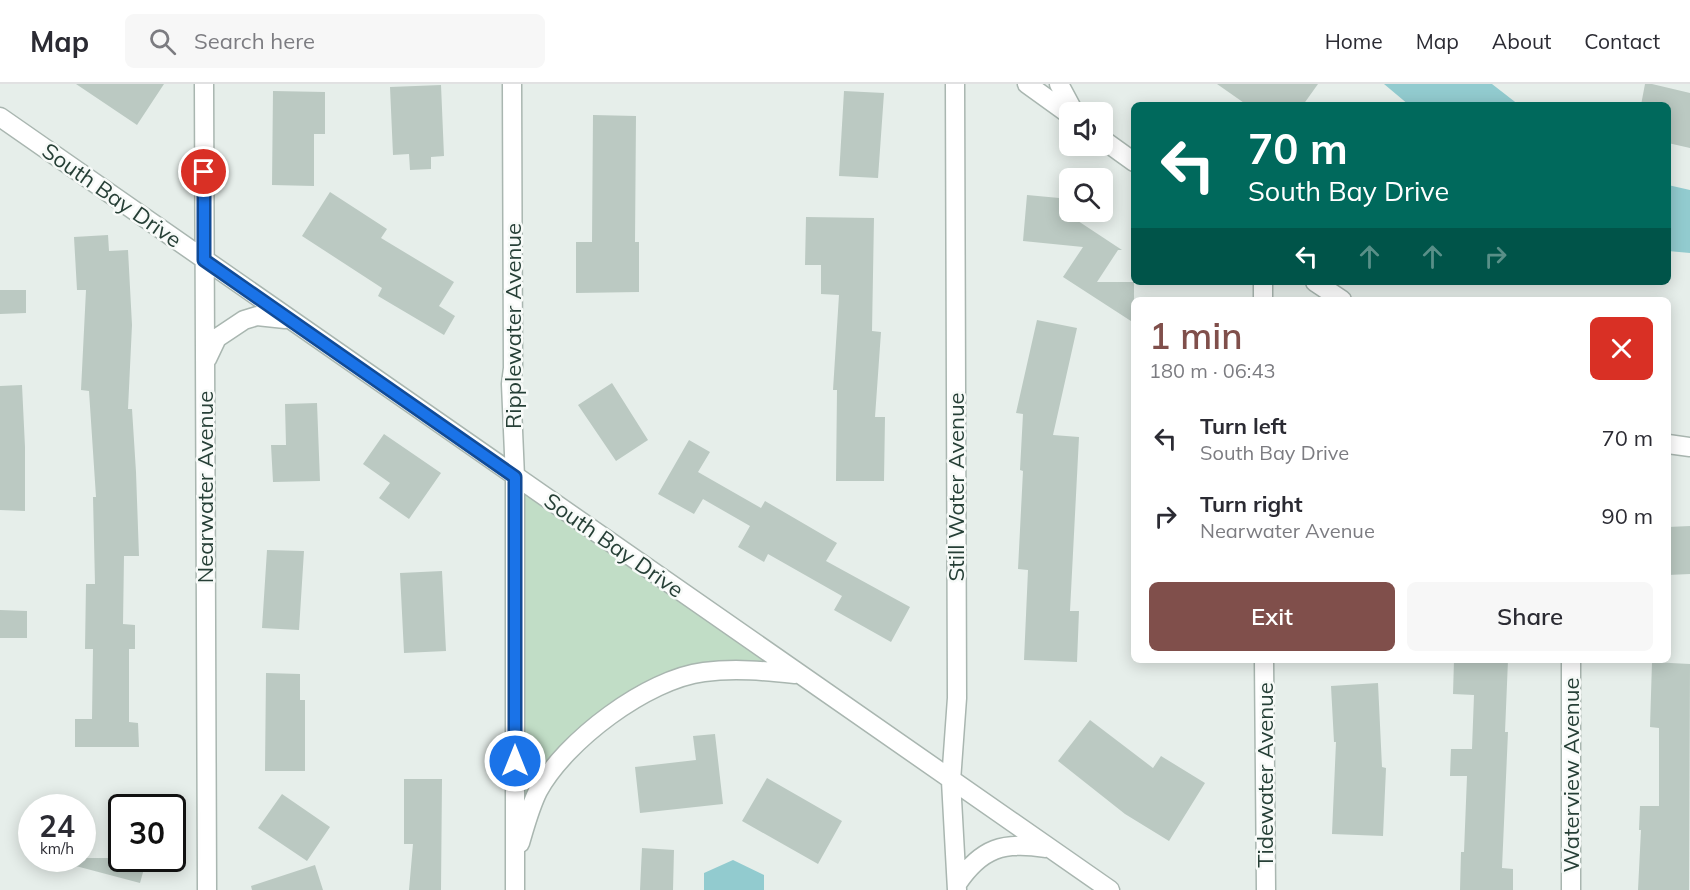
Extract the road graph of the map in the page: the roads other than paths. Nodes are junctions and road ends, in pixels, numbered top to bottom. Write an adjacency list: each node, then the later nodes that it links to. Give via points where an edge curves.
1 (204, 84): 11 (street, Nearwater Avenue)
2 (512, 84): 18 (street, Ripplewater Avenue, via 511,384)
3 (955, 84): 22 (street, Still Water Avenue, via 957,698)
4 (1026, 84): 7 (street)
5 (1059, 84): 6 (street)
6 (1069, 102)
7 (1059, 107)
8 (0, 117): 11 (street, South Bay Drive)
9 (1113, 147): 10 (street)
10 (1131, 160)
11 (204, 260): 14 (street, South Bay Drive); 15 (street, Nearwater Avenue)
12 (1320, 285): 13 (street)
13 (1338, 297)
14 (291, 321): 15 (street, via 257,316 244,320 217,338); 18 (street, South Bay Drive)
15 (205, 363): 26 (street, Nearwater Avenue)
16 (1671, 444): 17 (street)
17 (1690, 447)
18 (515, 477): 21 (street, South Bay Drive); 24 (street, Ripplewater Avenue)
19 (1264, 663): 29 (street, Tidewater Avenue)
20 (1571, 663): 30 (street, Waterview Avenue)
21 (799, 674): 22 (street, South Bay Drive); 24 (street, Ripplewater Avenue, via 703,672 676,678 610,715 568,751 546,779 537,793)
22 (951, 781): 23 (street, South Bay Drive); 25 (street, Still Water Avenue)
23 (1050, 849): 25 (street, via 1024,844 999,848 967,869); 28 (street, South Bay Drive)
24 (515, 856): 27 (street, Ripplewater Avenue)
25 (957, 887)
26 (207, 890)
27 (515, 890)
28 (1110, 890)
29 (1266, 890)
30 (1571, 890)

